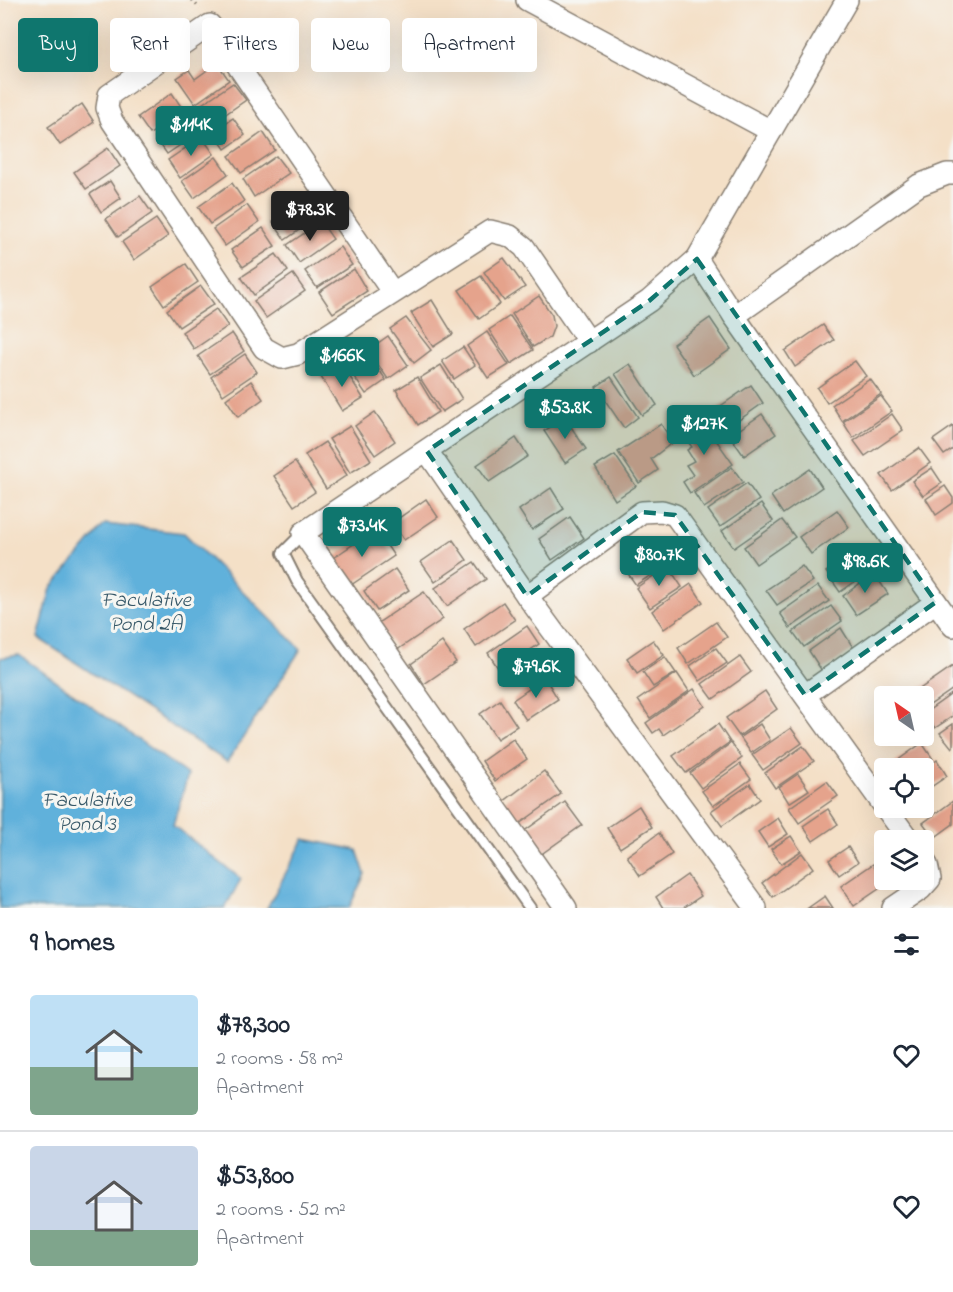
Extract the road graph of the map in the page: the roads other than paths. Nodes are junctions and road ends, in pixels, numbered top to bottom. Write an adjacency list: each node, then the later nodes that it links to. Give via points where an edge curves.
1 (526, 0): 3 (street)
2 (847, 0): 3 (street)
3 (771, 131): 5 (street)
4 (953, 174): 7 (street, via 919,185)
5 (697, 260): 7 (street); 8 (street, via 649,301)
6 (393, 293): 6 (street, via 298,354 282,358 264,348 112,121 106,108 109,95 210,25); 8 (street, via 490,231 510,236 524,247)
7 (734, 315): 12 (street)
8 (589, 342): 9 (street)
9 (427, 451): 10 (street); 11 (street)
10 (303, 533): 17 (lane, via 283,553 297,581); 18 (street)
11 (527, 596): 14 (street, via 642,512 675,515); 19 (street)
12 (936, 602): 13 (street); 14 (street)
13 (953, 626)
14 (805, 695): 15 (street)
15 (874, 792)
16 (920, 890): 20 (street)
17 (530, 908)
18 (566, 908)
19 (756, 908)
20 (893, 908)

